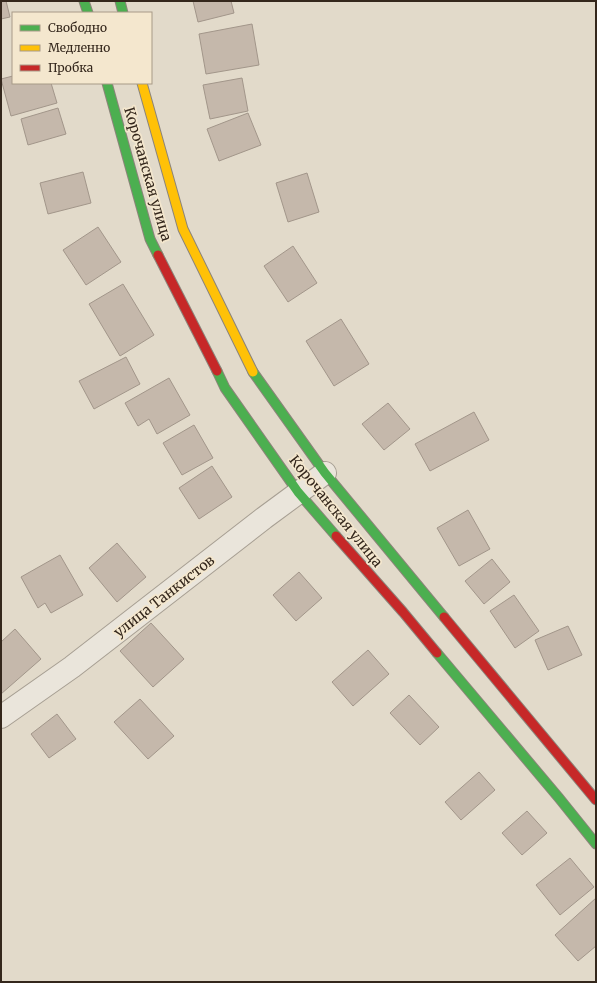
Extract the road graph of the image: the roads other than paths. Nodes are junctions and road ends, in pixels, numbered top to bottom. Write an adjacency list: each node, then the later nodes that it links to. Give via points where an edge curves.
1 (84, 1): 3 (main road)
2 (120, 1): 4 (main road)
3 (88, 12)
4 (123, 12)
5 (107, 84): 8 (main road, Корочанская улица, via 150,239 225,388)
6 (142, 84): 7 (main road, Корочанская улица, via 183,229 253,371)
7 (325, 472): 8 (street, улица Танкистов); 10 (main road, Корочанская улица)
8 (298, 492): 9 (street, улица Танкистов, via 72,667); 11 (main road, Корочанская улица, via 403,612)
9 (1, 717)
10 (596, 800)
11 (596, 844)

